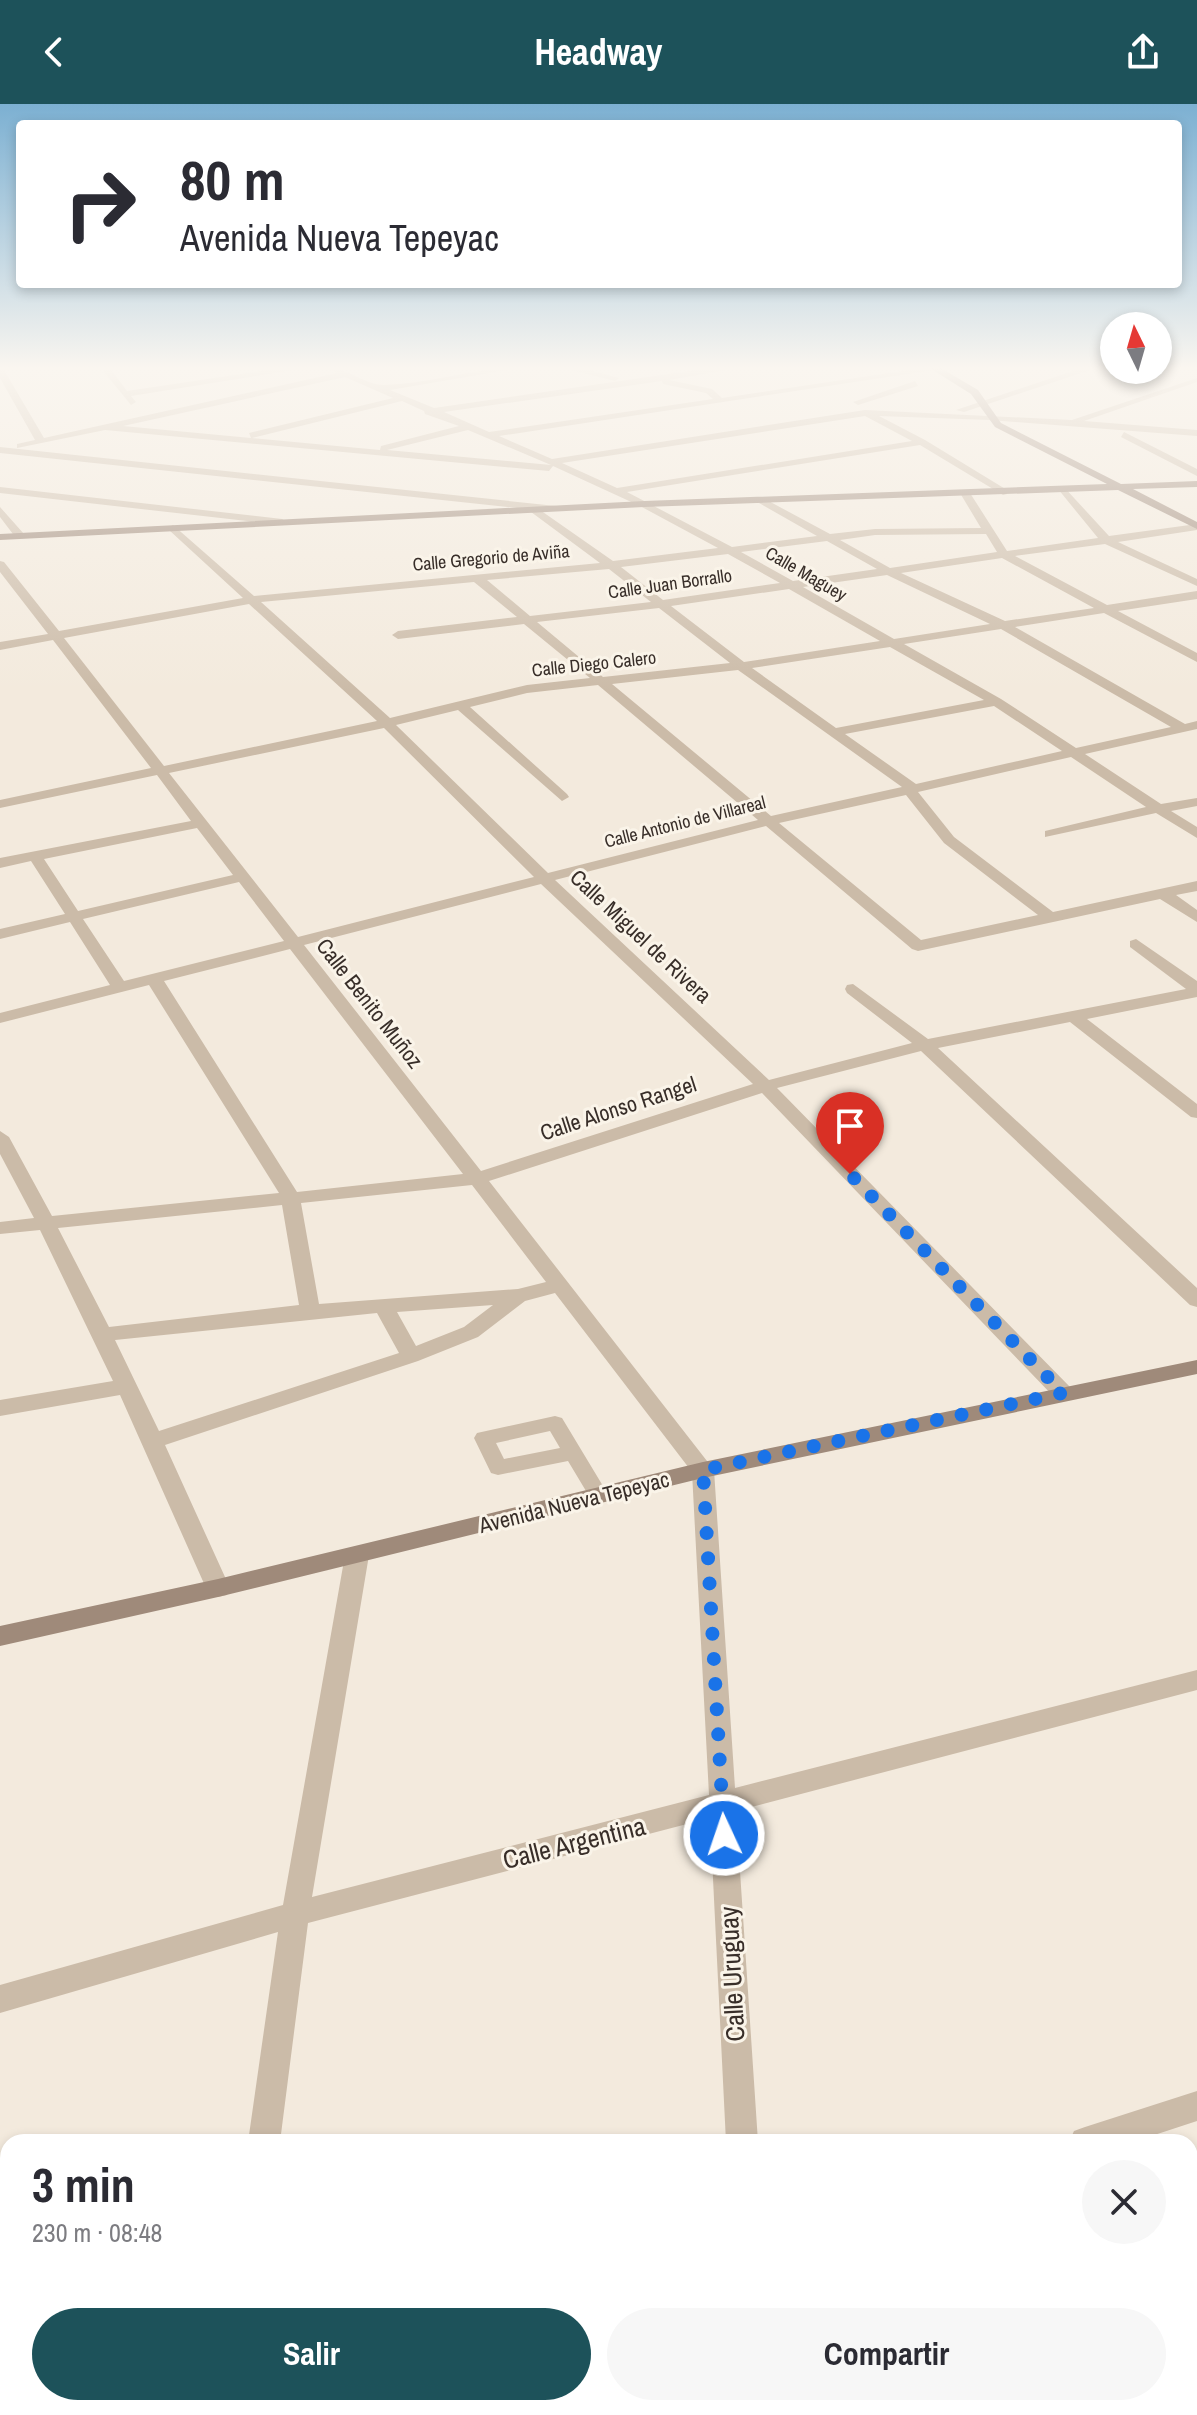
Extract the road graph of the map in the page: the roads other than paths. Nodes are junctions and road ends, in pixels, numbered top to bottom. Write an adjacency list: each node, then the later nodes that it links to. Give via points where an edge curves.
1 (234, 475): 16 (street)
2 (581, 475): 11 (street, Calle Maguey)
3 (717, 475): 11 (street)
4 (975, 475): 12 (street)
5 (1094, 475): 8 (street)
6 (1197, 484): 7 (street)
7 (1138, 485): 8 (street); 19 (street)
8 (1115, 486): 9 (street); 21 (street)
9 (1063, 489): 12 (street); 27 (street)
10 (0, 490): 20 (street)
11 (616, 491): 15 (street, Calle Maguey)
12 (1003, 492): 13 (street)
13 (965, 493): 14 (street); 23 (street)
14 (763, 501): 15 (street); 26 (street)
15 (644, 504): 16 (street); 28 (street, Calle Maguey)
16 (556, 509): 18 (street)
17 (0, 510): 24 (street)
18 (532, 510): 20 (street); 31 (street)
19 (1197, 511)
20 (282, 522): 22 (street)
21 (1197, 527): 27 (street, Calle Juan Borrallo)
22 (173, 528): 24 (street); 37 (street, Calle Miguel de Rivera)
23 (988, 531): 26 (street, Calle Gregorio de Aviña); 29 (street)
24 (20, 536): 25 (street)
25 (0, 537)
26 (824, 537): 28 (street, Calle Gregorio de Aviña); 32 (street)
27 (1106, 540): 29 (street, Calle Juan Borrallo); 34 (street)
28 (728, 549): 31 (street, Calle Gregorio de Aviña); 35 (street, Calle Maguey)
29 (1004, 555): 32 (street, Calle Juan Borrallo); 39 (street)
30 (0, 564): 43 (street, Calle Benito Muñoz)
31 (611, 565): 33 (street, Calle Gregorio de Aviña); 38 (street)
32 (888, 571): 35 (street, Calle Juan Borrallo); 41 (street)
33 (477, 578): 37 (street, Calle Gregorio de Aviña); 40 (street)
34 (1197, 583)
35 (788, 585): 38 (street, Calle Juan Borrallo); 44 (street, Calle Maguey)
36 (1197, 595): 39 (street, Calle Diego Calero)
37 (249, 600): 43 (street, Calle Gregorio de Aviña); 51 (street, Calle Miguel de Rivera)
38 (660, 604): 40 (street, Calle Juan Borrallo); 47 (street)
39 (1104, 608): 41 (street, Calle Diego Calero); 46 (street)
40 (528, 620): 42 (street, Calle Juan Borrallo); 48 (street)
41 (1003, 625): 44 (street, Calle Diego Calero); 52 (street)
42 (398, 635)
43 (56, 636): 45 (street, Calle Gregorio de Aviña); 55 (street, Calle Benito Muñoz)
44 (889, 643): 47 (street, Calle Diego Calero); 49 (street, Calle Maguey)
45 (0, 646)
46 (1197, 658)
47 (741, 666): 48 (street, Calle Diego Calero); 53 (street)
48 (602, 683): 50 (street, Calle Diego Calero, via 527,689); 61 (street)
49 (996, 702): 53 (street); 54 (street, Calle Maguey)
50 (461, 705): 51 (street, Calle Diego Calero); 57 (street)
51 (387, 723): 55 (street, Calle Diego Calero); 68 (street, Calle Miguel de Rivera)
52 (1190, 727): 54 (street, Calle Antonio de Villareal)
53 (834, 732): 56 (street)
54 (1075, 755): 56 (street, Calle Antonio de Villareal); 60 (street, Calle Maguey)
55 (162, 770): 59 (street, Calle Diego Calero); 62 (street, Calle Benito Muñoz)
56 (911, 789): 61 (street, Calle Antonio de Villareal); 73 (street, via 949,840)
57 (562, 797)
58 (1197, 802): 60 (street)
59 (0, 804)
60 (1158, 809): 63 (street); 64 (street, Calle Maguey)
61 (769, 821): 68 (street, Calle Antonio de Villareal); 73 (street, via 918,946)
62 (201, 823): 65 (street); 67 (street, Calle Benito Muñoz)
63 (1050, 834)
64 (1197, 834)
65 (35, 856): 66 (street); 71 (street)
66 (0, 863)
67 (242, 877): 71 (street); 75 (street, Calle Benito Muñoz)
68 (545, 879): 75 (street, Calle Antonio de Villareal); 84 (street, Calle Miguel de Rivera)
69 (1197, 886): 70 (street)
70 (1164, 894): 72 (street); 73 (street)
71 (74, 917): 74 (street); 78 (street)
72 (1197, 917)
73 (1051, 918)
74 (0, 934)
75 (294, 944): 77 (street, Calle Antonio de Villareal); 87 (street, Calle Benito Muñoz)
76 (1136, 944): 80 (street)
77 (154, 979): 78 (street, Calle Antonio de Villareal); 88 (street)
78 (120, 988): 82 (street, Calle Antonio de Villareal)
79 (853, 989): 83 (street)
80 (1197, 991): 81 (street, Calle Alonso Rangel)
81 (1073, 1016): 83 (street, Calle Alonso Rangel); 85 (street)
82 (0, 1018)
83 (925, 1045): 84 (street, Calle Alonso Rangel); 93 (street)
84 (765, 1086): 87 (street, Calle Alonso Rangel); 100 (street, Calle Miguel de Rivera)
85 (1197, 1113)
86 (0, 1137): 89 (street)
87 (476, 1179): 88 (street, Calle Alonso Rangel); 91 (street, Calle Benito Muñoz)
88 (290, 1196): 89 (street, Calle Alonso Rangel); 95 (street)
89 (47, 1222): 90 (street, Calle Alonso Rangel); 96 (street)
90 (0, 1228)
91 (558, 1286): 92 (street); 104 (street, Calle Benito Muñoz)
92 (518, 1296): 94 (street); 97 (street, via 471,1332)
93 (1197, 1300)
94 (384, 1306): 95 (street); 97 (street)
95 (310, 1311): 96 (street)
96 (100, 1335): 99 (street)
97 (411, 1356): 102 (street)
98 (1197, 1367): 100 (street, Avenida Nueva Tepeyac)
99 (126, 1386): 101 (street); 102 (street)
100 (1063, 1393): 104 (street, Avenida Nueva Tepeyac)
101 (0, 1408)
102 (154, 1441): 107 (street)
103 (573, 1453): 105 (lane)
104 (703, 1470): 105 (street, Avenida Nueva Tepeyac); 110 (street, Calle Uruguay)
105 (599, 1496): 106 (street, Avenida Nueva Tepeyac)
106 (357, 1555): 107 (street, Avenida Nueva Tepeyac); 111 (street)
107 (218, 1588): 108 (street, Avenida Nueva Tepeyac)
108 (0, 1636)
109 (1197, 1680): 110 (street, Calle Argentina)
110 (722, 1805): 111 (street, Calle Argentina); 115 (street, Calle Uruguay)
111 (295, 1914): 112 (street, Calle Argentina); 114 (street)
112 (0, 1999)
113 (1197, 2106): 116 (street)
114 (265, 2134)
115 (742, 2134)
116 (1110, 2134)

